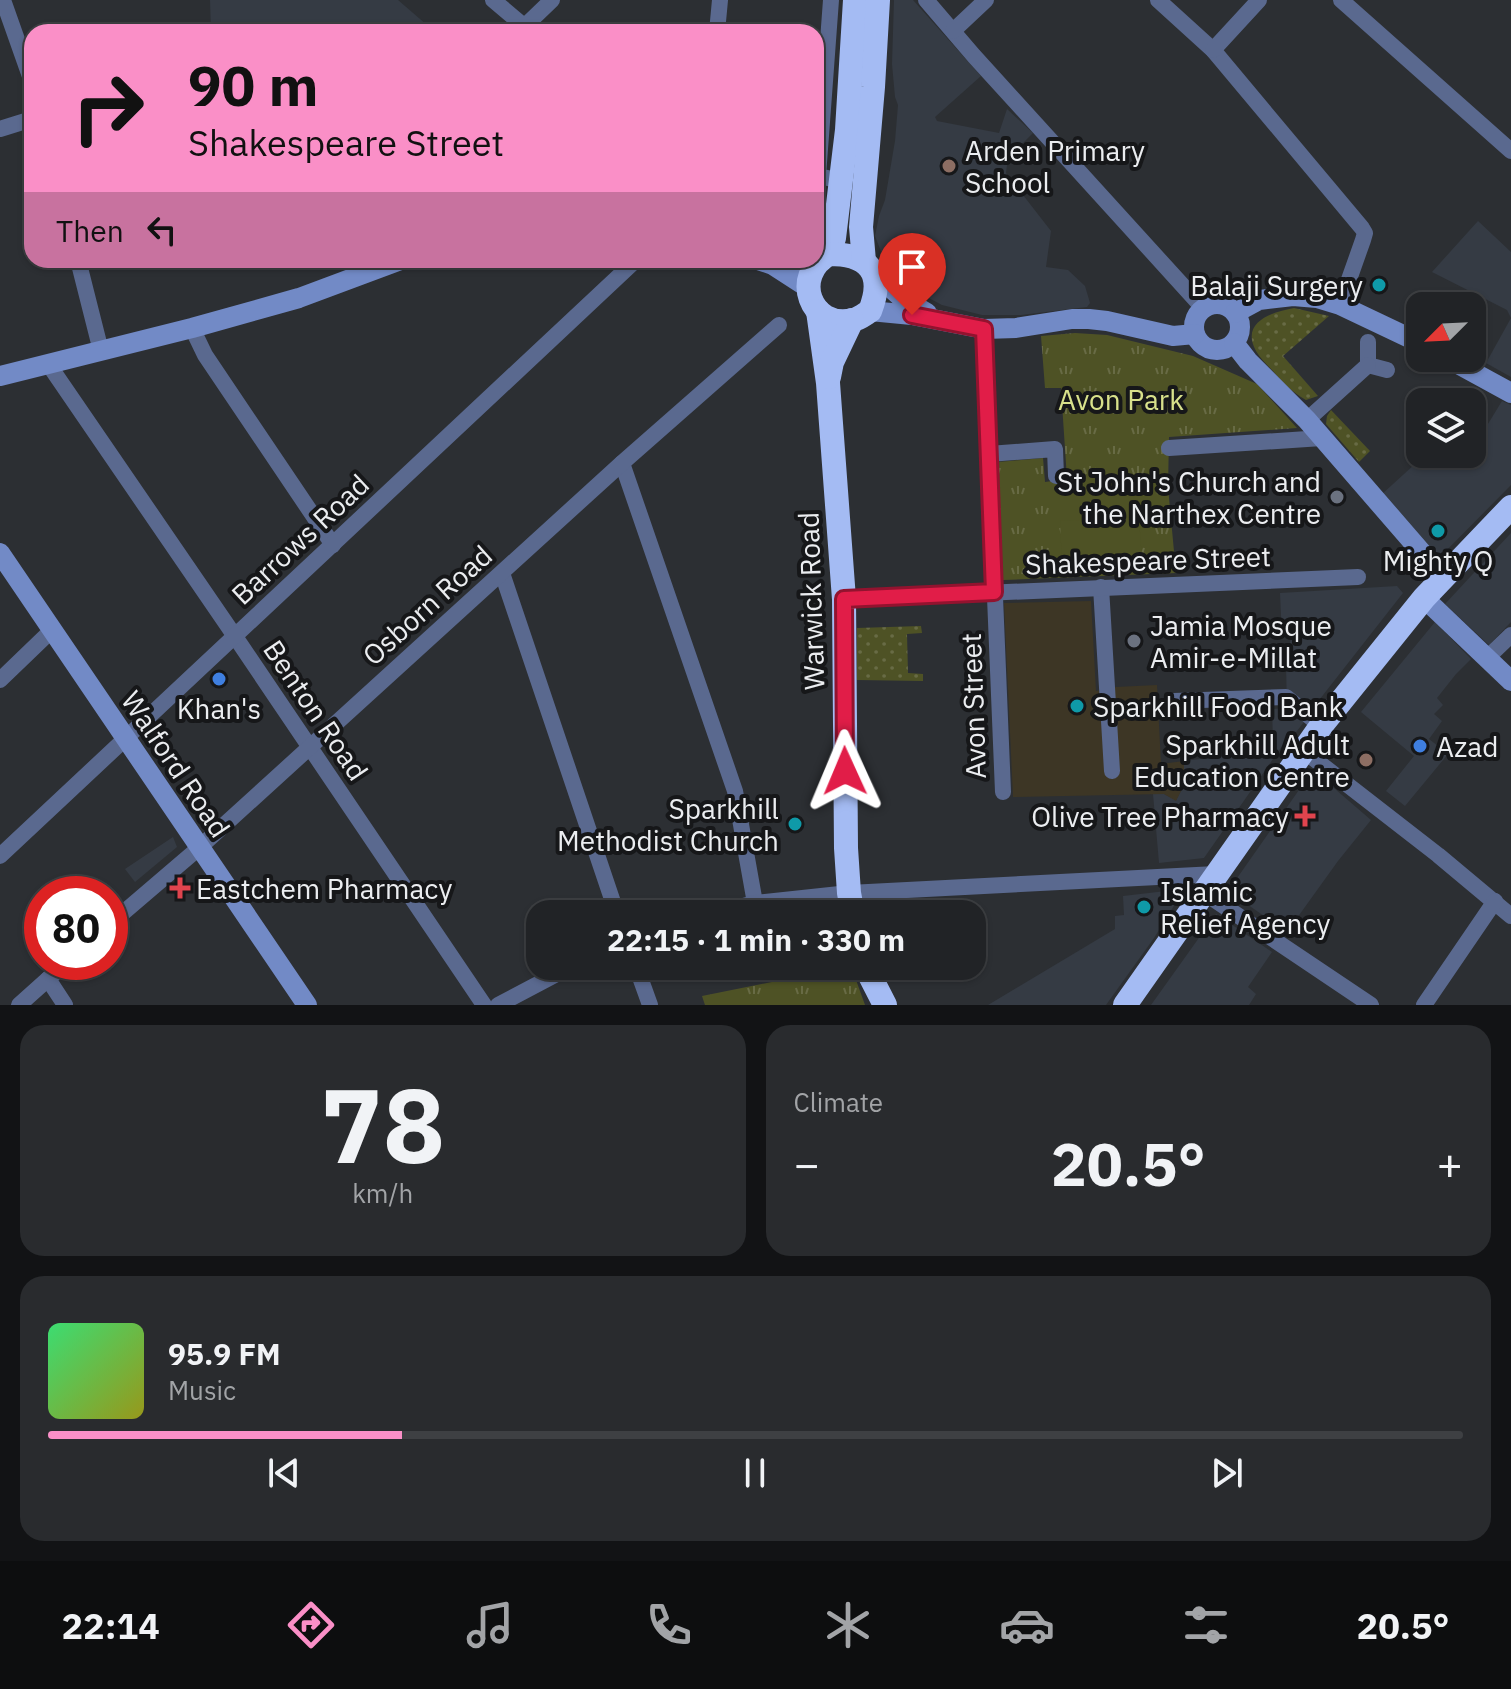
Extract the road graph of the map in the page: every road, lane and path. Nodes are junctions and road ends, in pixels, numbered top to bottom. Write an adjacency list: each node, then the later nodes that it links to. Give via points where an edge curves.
1 (3, 0): 18 (street)
2 (493, 0): 13 (street)
3 (552, 0): 14 (street)
4 (720, 0): 15 (street)
5 (831, 0): 22 (street)
6 (855, 0): 22 (highway, via 847,130)
7 (878, 0): 26 (highway, via 861,227)
8 (926, 0): 16 (street)
9 (986, 0): 16 (street)
10 (1158, 0): 17 (street)
11 (1259, 0): 17 (street)
12 (1341, 0): 21 (street)
13 (522, 24)
14 (532, 24)
15 (718, 24)
16 (953, 31): 34 (street)
17 (1213, 50): 33 (street, via 1365,233)
18 (24, 59)
19 (24, 122): 20 (street)
20 (0, 129)
21 (1511, 151)
22 (830, 179): 23 (street); 24 (highway, via 834,238)
23 (824, 189)
24 (824, 252)
25 (824, 258): 26 (highway, via 854,255)
26 (868, 266): 37 (highway, via 876,296); 38 (main road, via 902,298)
27 (80, 268): 46 (street)
28 (380, 268): 40 (main road, via 299,298)
29 (627, 268): 61 (street, Barrows Road)
30 (776, 268): 32 (main road)
31 (812, 268): 32 (highway)
32 (807, 287): 35 (highway)
33 (1340, 305): 36 (main road, via 1293,296 1259,300); 43 (main road)
34 (1204, 309): 36 (main road, via 1217,305); 42 (main road)
35 (818, 311): 37 (highway, via 839,320); 52 (highway, Warwick Road)
36 (1235, 313): 45 (main road, via 1240,332)
37 (861, 316): 38 (main road); 52 (highway, Warwick Road, via 832,362)
38 (937, 320): 41 (main road)
39 (779, 325): 58 (street, Osborn Road, via 748,359)
40 (192, 328): 46 (main road); 61 (street)
41 (984, 329): 42 (main road, via 1089,319 1173,336); 57 (street, Avon Street)
42 (1195, 334): 45 (main road, via 1212,350)
43 (1406, 336)
44 (1368, 342): 48 (street)
45 (1234, 343): 54 (main road)
46 (101, 351): 47 (main road)
47 (49, 365): 51 (main road); 71 (street, Benton Road)
48 (1368, 365): 49 (street); 54 (street)
49 (1387, 370)
50 (1473, 372): 53 (main road)
51 (0, 376)
52 (828, 383): 69 (highway, Warwick Road)
53 (1511, 393)
54 (1307, 420): 55 (main road)
55 (1322, 438): 56 (street); 65 (main road)
56 (1169, 448)
57 (989, 454): 59 (street, via 1055,449); 67 (street, Avon Street)
58 (622, 463): 63 (street, Osborn Road); 87 (street, via 735,791)
59 (1056, 476)
60 (1511, 507): 65 (highway)
61 (333, 545): 71 (street, Barrows Road)
62 (0, 553): 70 (main road, Walford Road)
63 (502, 573): 79 (street, Osborn Road); 86 (street)
64 (1358, 577): 66 (street, Shakespeare Street)
65 (1443, 577): 68 (highway)
66 (1101, 587): 67 (street, Shakespeare Street); 81 (street)
67 (994, 592): 69 (street, Shakespeare Street); 82 (street, Avon Street)
68 (1424, 598): 73 (main road); 77 (highway)
69 (844, 599): 88 (highway, Warwick Road)
70 (52, 630): 74 (street); 78 (main road, Walford Road)
71 (234, 635): 78 (street, Barrows Road); 79 (street, Benton Road)
72 (1511, 635): 73 (street)
73 (1487, 658): 75 (main road)
74 (0, 680)
75 (1511, 681)
76 (1174, 701): 77 (street, via 1286,697)
77 (1321, 726): 80 (highway)
78 (125, 739): 83 (main road, Walford Road); 84 (street, Barrows Road)
79 (309, 747): 83 (street, Osborn Road); 101 (street, Benton Road)
80 (1304, 751): 85 (highway); 90 (street)
81 (1112, 771)
82 (1003, 792)
83 (200, 847): 91 (street, Osborn Road); 100 (main road, Walford Road)
84 (0, 856)
85 (1210, 883): 89 (street); 105 (highway); 106 (street)
86 (612, 900)
87 (754, 900)
88 (851, 900)
89 (905, 900)
90 (1495, 901): 92 (street); 107 (street)
91 (128, 909)
92 (1511, 916)
93 (47, 980): 98 (street)
94 (49, 980): 99 (street)
95 (545, 980): 102 (street)
96 (641, 980): 103 (street)
97 (872, 980): 104 (highway)
98 (19, 1005)
99 (65, 1005)
100 (307, 1005)
101 (484, 1005)
102 (498, 1005)
103 (650, 1005)
104 (885, 1005)
105 (1125, 1005)
106 (1371, 1005)
107 (1424, 1005)

